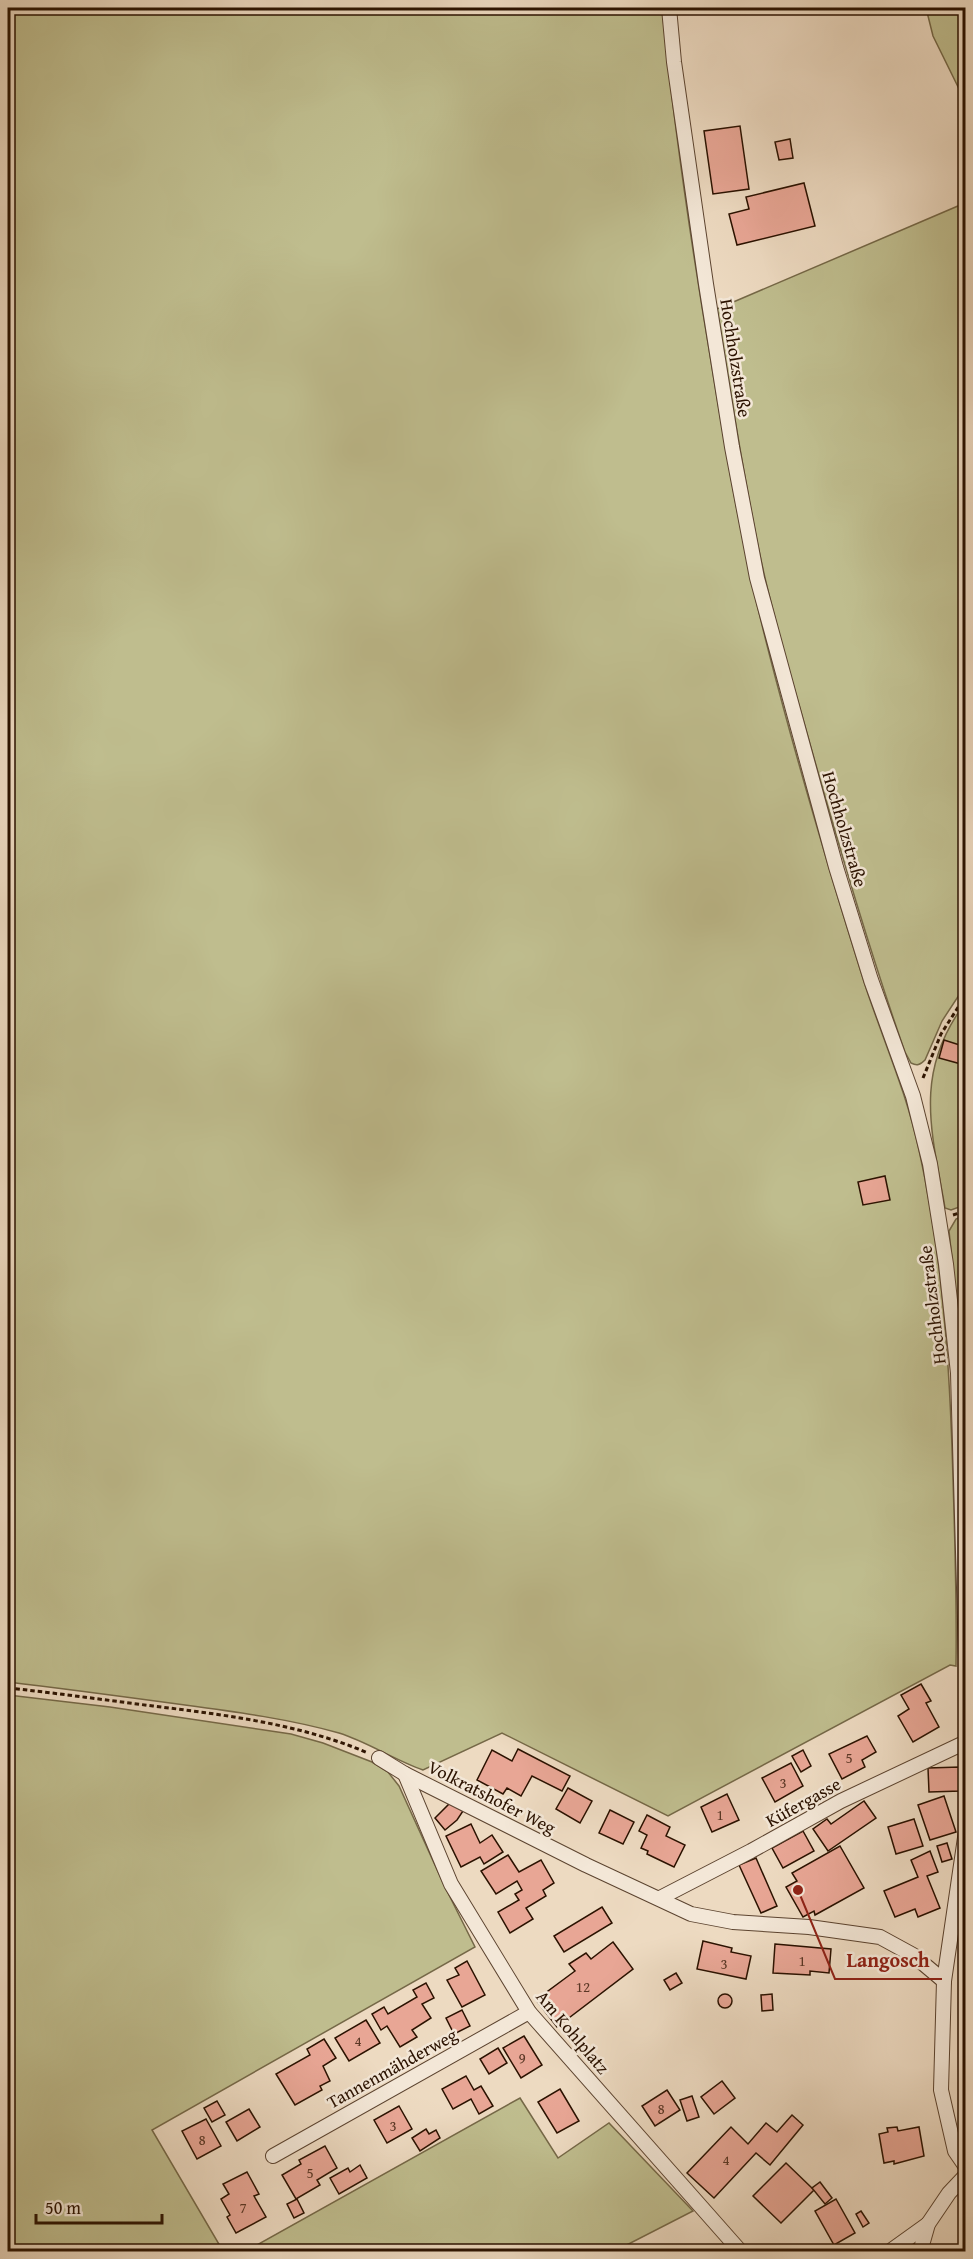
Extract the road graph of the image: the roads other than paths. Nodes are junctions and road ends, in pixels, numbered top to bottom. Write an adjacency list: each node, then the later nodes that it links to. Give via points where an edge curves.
1 (669, 8): 2 (street, Hochholzstraße, via 707,295 758,578 836,867 913,1096 930,1164 945,1253)
2 (963, 1429): 3 (street, Hochholzstraße)
3 (966, 1659)
4 (966, 1742): 8 (street, Küfergasse, via 841,1801)
5 (379, 1758): 6 (street, Volkratshofer Weg)
6 (405, 1774): 8 (street, Volkratshofer Weg); 10 (street, Am Kohlplatz, via 451,1884)
7 (966, 1831): 9 (street)
8 (660, 1898): 9 (street, Volkratshofer Weg, via 691,1914 733,1922 880,1937 913,1955)
9 (944, 1981): 12 (street, via 941,2090 955,2151)
10 (529, 2012): 11 (street, Tannenmähderweg); 15 (street, Am Kohlplatz)
11 (273, 2156)
12 (966, 2167)
13 (966, 2175): 14 (street)
14 (928, 2224): 16 (street); 17 (street)
15 (741, 2252)
16 (890, 2252)
17 (920, 2252)

